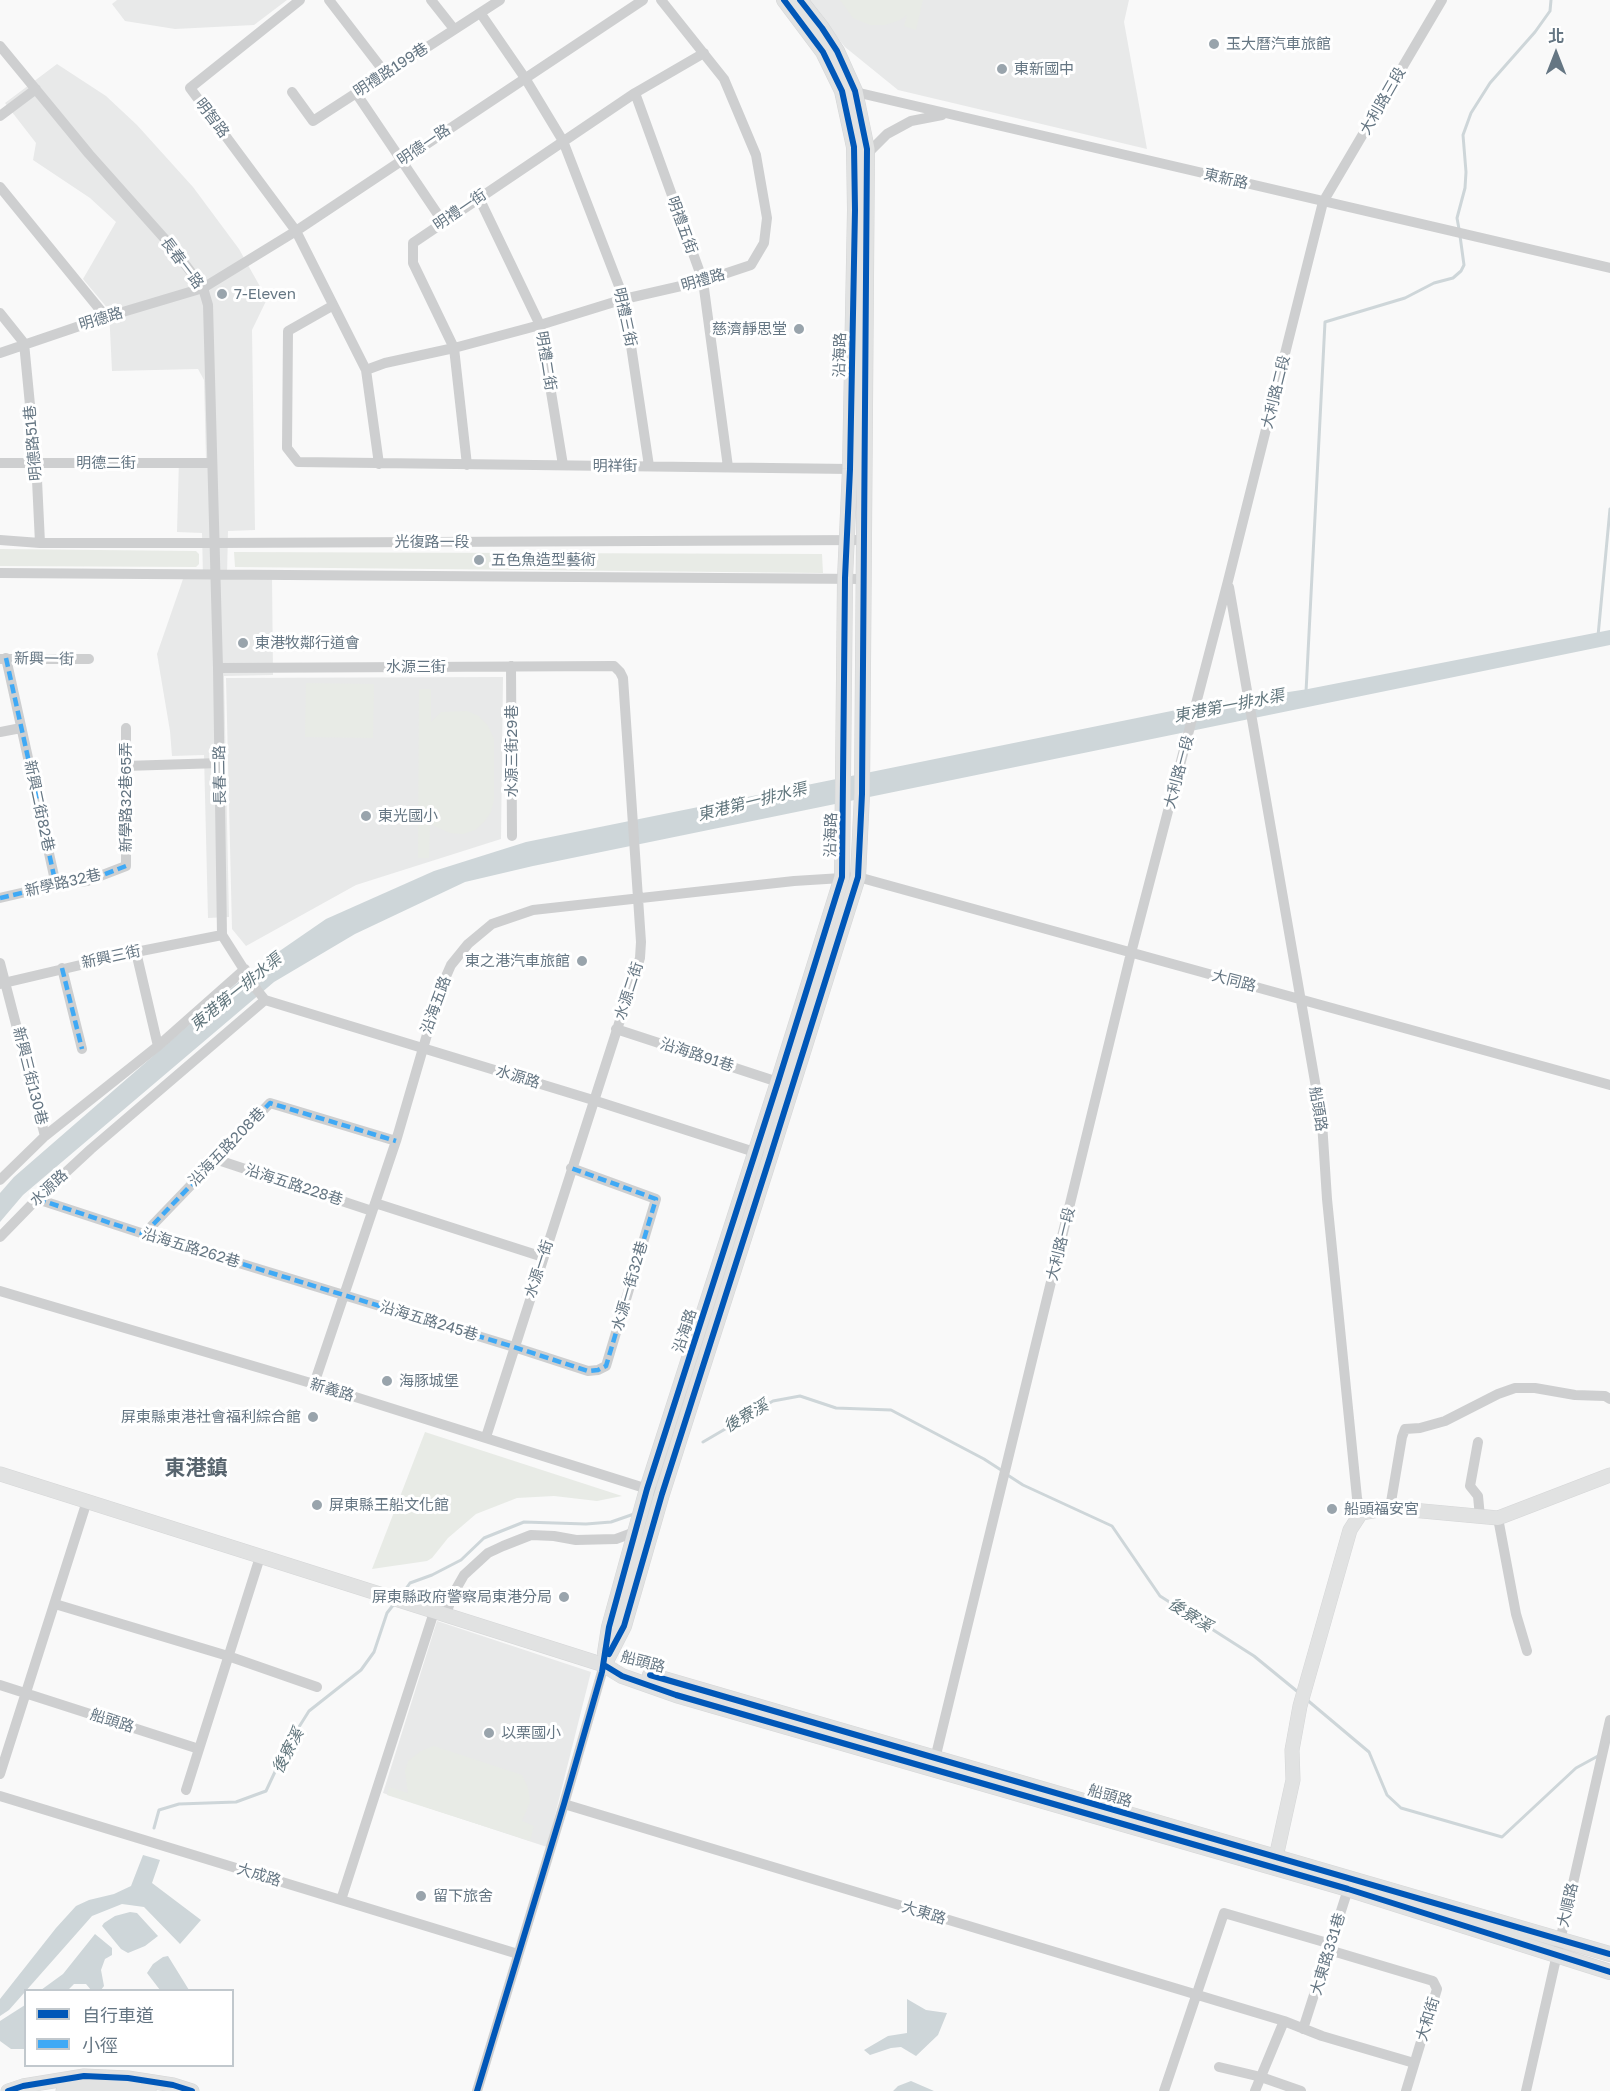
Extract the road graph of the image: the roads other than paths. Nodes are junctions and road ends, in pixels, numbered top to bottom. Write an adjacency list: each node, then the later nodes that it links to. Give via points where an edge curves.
1 (300, 0): 30 (street, 明智路, via 190,88)
2 (329, 0): 14 (street)
3 (431, 0): 11 (street)
4 (500, 0): 10 (street, 明禮路199巷)
5 (643, 0): 15 (street, 明德一路)
6 (661, 0): 13 (street, 明禮路)
7 (784, 0): 17 (main road, 沿海路)
8 (800, 0): 17 (main road, 沿海路, via 837,51)
9 (1442, 0): 28 (street, 大利路三段)
10 (481, 14): 11 (street, 明禮路199巷); 15 (street, 明禮三街)
11 (454, 29): 14 (street, 明禮路199巷)
12 (0, 46): 16 (street, 長春一路)
13 (704, 53): 20 (street, 明禮一街); 32 (street, 明禮路, via 724,79 756,155 767,218 765,243 751,265)
14 (386, 74): 19 (street, 明禮路199巷)
15 (525, 78): 23 (street, 明禮三街); 25 (street, 明德一路)
16 (36, 88): 22 (street); 33 (street, 長春一路)
17 (849, 91): 21 (street, 東新路); 24 (main road, 沿海路); 51 (main road, 沿海路, via 855,210)
18 (292, 92): 19 (street, 明禮路199巷, via 313,121)
19 (356, 93): 25 (street)
20 (635, 93): 23 (street, 明禮一街); 32 (street, 明禮五街)
21 (946, 115): 24 (street, via 910,121 887,134); 28 (street, 東新路)
22 (0, 116)
23 (563, 141): 27 (street, 明禮一街); 34 (street, 明禮三街)
24 (867, 154): 54 (main road, 沿海路)
25 (401, 161): 29 (street); 30 (street, 明德一路)
26 (0, 187): 37 (street)
27 (479, 198): 29 (street, 明禮一街); 38 (street, 明禮二街)
28 (1323, 202): 31 (street, 東新路); 61 (street, 大利路二段)
29 (442, 222): 40 (street, 明禮一街, via 413,243 413,263)
30 (296, 231): 33 (street, 明德一路); 35 (street)
31 (1610, 268)
32 (703, 281): 34 (street, 明禮路); 50 (street, 明禮五街)
33 (203, 288): 37 (street, 明德路); 43 (street, 長春一路, via 208,305)
34 (624, 299): 38 (street, 明禮路); 49 (street, 明禮三街)
35 (332, 306): 42 (street); 46 (street, 明祥街, via 288,331 287,448 298,462)
36 (0, 313): 39 (street)
37 (105, 317): 39 (street, 明德路)
38 (540, 325): 40 (street, 明禮路); 48 (street, 明禮二街)
39 (24, 343): 41 (street, 明德路); 45 (street, 明德路51巷)
40 (454, 348): 42 (street, 明禮路); 47 (street, 明禮一街)
41 (0, 352)
42 (366, 370): 46 (street)
43 (212, 463): 45 (street, 明德二街); 56 (street, 長春一路)
44 (0, 464): 45 (street, 明德二街)
45 (32, 464): 55 (street, 明德路51巷, via 37,480)
46 (379, 464): 47 (street, 明祥街)
47 (468, 465): 48 (street, 明祥街)
48 (563, 465): 49 (street, 明祥街)
49 (649, 466): 50 (street, 明祥街)
50 (729, 467): 51 (street, 明祥街)
51 (850, 469): 53 (main road, 沿海路)
52 (0, 540): 55 (street, 光復路一段)
53 (846, 540): 54 (street, 光復路一段); 56 (street, 光復路一段); 59 (main road, 沿海路)
54 (864, 540): 60 (main road, 沿海路)
55 (40, 543): 56 (street, 光復路一段)
56 (214, 543): 58 (street, 長春一路)
57 (0, 573): 58 (street)
58 (216, 574): 59 (street); 65 (street, 長春二路)
59 (845, 578): 60 (street); 74 (main road, 沿海路, via 844,795)
60 (864, 579): 74 (main road, 沿海路, via 862,794)
61 (1228, 581): 80 (street, 大利路一段); 86 (street, 船頭路)
62 (3, 659): 63 (street, 新興一街); 66 (street, 新興二街82巷)
63 (89, 659)
64 (511, 666): 65 (street, 水源三街); 71 (street, 水源三街, via 614,666 620,672); 72 (street, 水源三街29巷)
65 (218, 668): 69 (street, 長春二路)
66 (21, 728): 68 (street); 75 (street, 新興二街82巷)
67 (126, 728): 70 (street, 新學路32巷65弄)
68 (0, 732)
69 (220, 763): 70 (street); 78 (street, 長春二路)
70 (125, 766): 73 (street, 新學路32巷65弄)
71 (632, 807): 77 (street, 水源二街)
72 (512, 836)
73 (126, 866): 75 (street, 新學路32巷, via 87,881)
74 (850, 877): 77 (street, 沿海五路); 80 (street, 大同路); 91 (main road, 沿海路); 96 (main road, 沿海路)
75 (56, 885): 76 (street, 新學路32巷)
76 (0, 898)
77 (638, 899): 87 (street, 水源二街, via 640,958); 89 (street, 沿海五路, via 533,910 492,924 468,944 452,965)
78 (222, 935): 79 (street, 新興三街); 83 (street)
79 (135, 952): 82 (street, 新興三街); 88 (street)
80 (1131, 953): 86 (street, 大同路); 133 (street, 大利路一段)
81 (0, 963): 84 (street, 新興三街130巷)
82 (63, 968): 84 (street, 新興三街); 90 (street)
83 (246, 971): 85 (street); 88 (street)
84 (3, 983): 94 (street, 新興三街130巷)
85 (265, 1000): 89 (street, 水源路); 100 (street, 水源路)
86 (1299, 1000): 92 (street, 大同路); 118 (street, 船頭路, via 1322,1122)
87 (616, 1029): 91 (street, 沿海路91巷); 93 (street, 水源二街)
88 (158, 1046): 94 (street)
89 (421, 1048): 93 (street, 水源路); 95 (street, 沿海五路)
90 (82, 1049)
91 (778, 1082): 96 (main road, 沿海路)
92 (1610, 1085)
93 (593, 1100): 96 (street, 水源路); 98 (street, 水源一街)
94 (45, 1136): 99 (street)
95 (396, 1141): 97 (street, 沿海五路208巷, via 270,1102); 101 (street, 沿海五路)
96 (763, 1155): 114 (main road, 沿海路); 115 (main road, 沿海路)
97 (215, 1159): 101 (street, 沿海五路228巷); 102 (street, 沿海五路208巷)
98 (571, 1168): 104 (street, 水源一街); 107 (street, 水源一街32巷, via 656,1198 606,1366 588,1371)
99 (0, 1180)
100 (37, 1199): 102 (street, 沿海五路262巷); 103 (street, 水源路)
101 (374, 1207): 104 (street, 沿海五路228巷); 106 (street, 沿海五路)
102 (144, 1234): 106 (street, 沿海五路262巷)
103 (0, 1238)
104 (543, 1257): 107 (street, 水源一街)
105 (0, 1291): 108 (street, 新義路)
106 (345, 1295): 107 (street, 沿海五路245巷); 108 (street, 沿海五路)
107 (514, 1347): 110 (street, 水源一街)
108 (314, 1384): 110 (street, 新義路)
109 (1610, 1399): 117 (street, via 1515,1388 1445,1421 1405,1429)
110 (486, 1437): 114 (street, 新義路)
111 (1478, 1442): 119 (street, via 1470,1486 1478,1496)
112 (0, 1474): 116 (street)
113 (1610, 1475): 120 (street)
114 (647, 1489): 115 (street, 新義路); 121 (main road, 沿海路)
115 (662, 1494): 127 (main road, via 624,1626)
116 (87, 1501): 122 (street); 123 (street)
117 (1390, 1508): 118 (street); 119 (street)
118 (1361, 1513): 138 (street, via 1350,1530 1300,1706 1292,1750 1293,1780)
119 (1480, 1517): 120 (street)
120 (1498, 1518): 125 (street)
121 (635, 1532): 124 (street, via 616,1539 531,1535 503,1546 488,1553 464,1575); 127 (main road, 沿海路, via 609,1627)
122 (260, 1557): 124 (street, 船頭路); 126 (street)
123 (55, 1604): 126 (street); 130 (street)
124 (440, 1613): 127 (street, 船頭路); 140 (street)
125 (1527, 1652)
126 (228, 1656): 129 (street); 132 (street)
127 (603, 1665): 133 (main road, 船頭路, via 624,1666); 137 (street, 船頭路)
128 (0, 1684): 130 (street, 船頭路)
129 (317, 1687)
130 (25, 1693): 132 (street, 船頭路); 134 (street)
131 (1610, 1720): 141 (street, 大順路)
132 (199, 1749): 135 (street)
133 (934, 1763): 138 (main road, 船頭路)
134 (0, 1774)
135 (186, 1790)
136 (0, 1796): 140 (street, 大成路)
137 (564, 1804): 143 (street, 船頭路); 147 (street, 大東路)
138 (1273, 1862): 139 (main road, 船頭路)
139 (1350, 1884): 141 (main road, 船頭路); 142 (street, 大東路331巷); 145 (main road, 船頭路)
140 (341, 1900): 143 (street, 大成路)
141 (1560, 1938): 144 (main road, 船頭路); 145 (street, 大順路)
142 (1330, 1947): 147 (street, 大和街, via 1224,1913); 149 (street, 大東路331巷); 150 (street, 大和街, via 1433,1981 1437,1989)
143 (518, 1954): 157 (street, 船頭路)
144 (1610, 1954)
145 (1557, 1956): 146 (main road, 船頭路); 162 (street, 大順路)
146 (1610, 1972)
147 (1196, 1995): 148 (street, 大東路); 158 (street)
148 (1284, 2021): 149 (street, 大東路); 152 (street)
149 (1303, 2029): 150 (street, 大東路)
150 (1414, 2063): 161 (street, 大和街)
151 (1219, 2067): 152 (street)
152 (1261, 2077): 159 (street); 160 (street)
153 (8, 2091): 156 (street, via 84,2076 128,2078)
154 (63, 2091): 155 (street, via 86,2087)
155 (149, 2091)
156 (192, 2091)
157 (477, 2091)
158 (1164, 2091)
159 (1255, 2091)
160 (1301, 2091)
161 (1406, 2091)
162 (1526, 2091)

